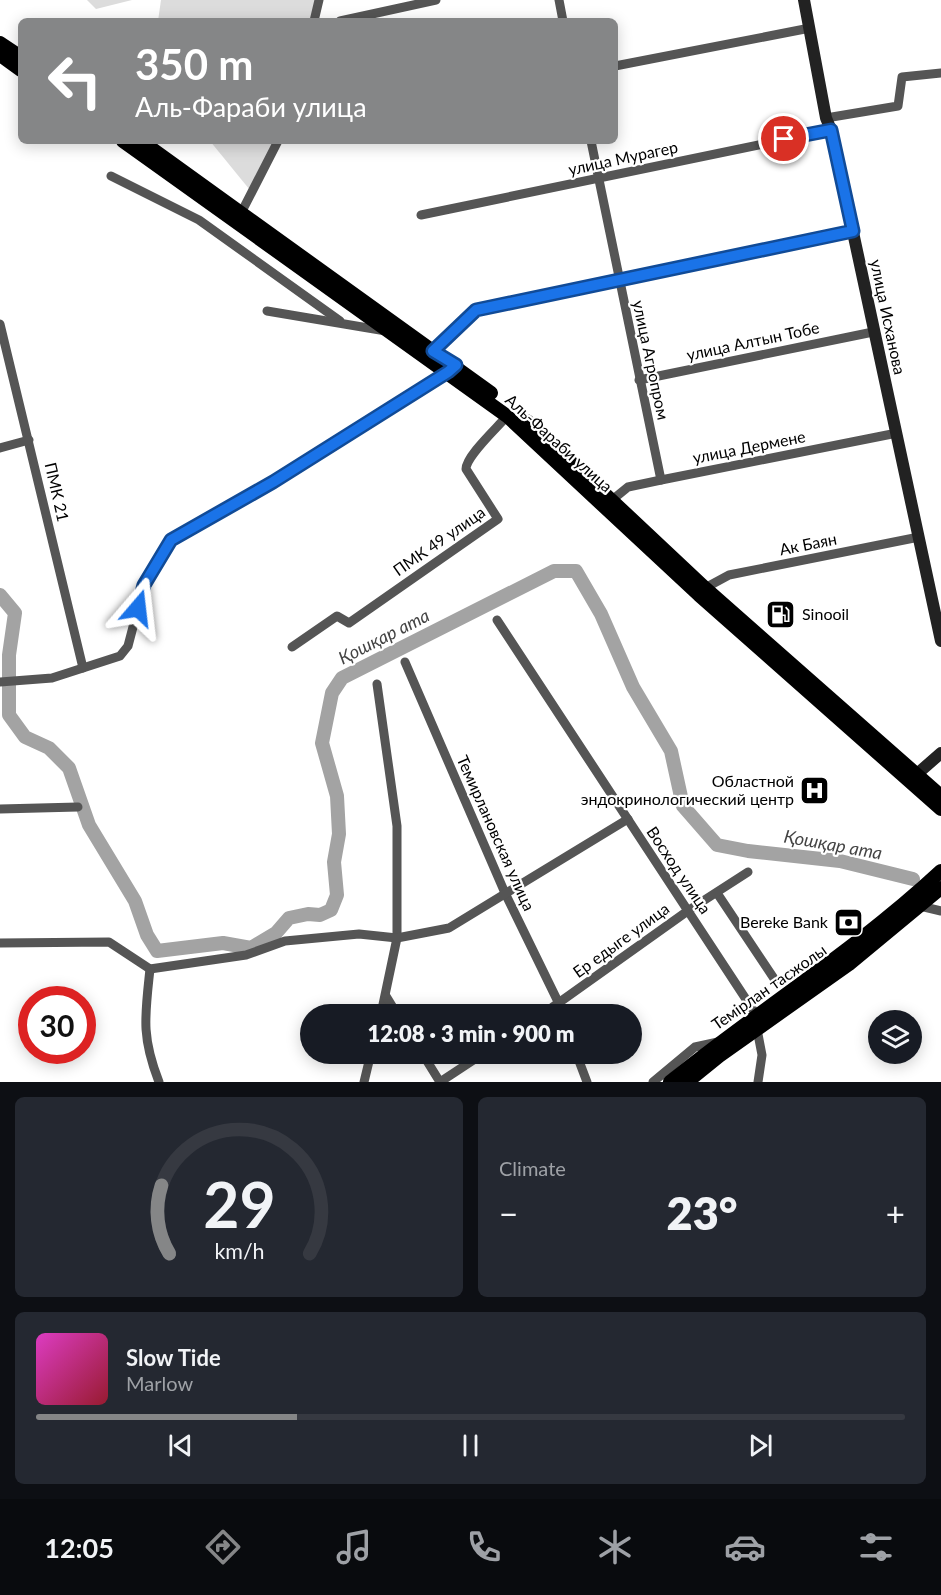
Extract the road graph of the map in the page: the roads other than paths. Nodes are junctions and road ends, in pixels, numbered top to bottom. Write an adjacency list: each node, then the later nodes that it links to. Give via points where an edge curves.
1 (319, 0): 5 (street)
2 (436, 0): 6 (street)
3 (559, 0): 7 (street)
4 (804, 0): 8 (main road, улица Исханова)
5 (315, 18)
6 (354, 18)
7 (563, 18)
8 (810, 28): 12 (street); 15 (main road, улица Исханова)
9 (0, 43): 11 (main road)
10 (0, 55): 13 (main road)
11 (18, 55)
12 (618, 65)
13 (18, 68)
14 (941, 73): 15 (street, улица Мурагер, via 902,77 898,106)
15 (828, 124): 21 (street, улица Мурагер); 24 (main road, улица Исханова)
16 (128, 144): 23 (main road, Аль-Фараби улица)
17 (145, 144): 23 (main road, Аль-Фараби улица)
18 (276, 144): 23 (street)
19 (592, 144): 21 (street, улица Агропром)
20 (111, 176): 27 (street, via 199,220)
21 (600, 178): 22 (street, улица Мурагер); 25 (street, улица Агропром)
22 (421, 215)
23 (239, 217): 29 (main road, Аль-Фараби улица); 31 (main road, Аль-Фараби улица)
24 (853, 231): 25 (street); 30 (main road, улица Исханова)
25 (619, 280): 31 (street, via 476,310); 33 (street, улица Агропром)
26 (267, 310): 27 (street)
27 (340, 321): 29 (street)
28 (0, 324): 36 (street, ПМК 21)
29 (391, 332): 32 (main road, Аль-Фараби улица)
30 (873, 332): 33 (street, улица Алтын Тобе); 35 (main road, улица Исханова)
31 (433, 351): 32 (main road, Аль-Фараби улица)
32 (452, 369): 34 (main road, Аль-Фараби улица); 39 (main road, Аль-Фараби улица, via 546,436); 46 (street, via 273,482 171,540 144,585 128,646 120,656)
33 (639, 380): 38 (street, улица Агропром)
34 (507, 416): 44 (street, ПМК 49 улица, via 468,456 466,463 498,519 349,623 337,616); 54 (main road, Аль-Фараби улица, via 699,595)
35 (897, 433): 38 (street, улица Дермене); 40 (main road, улица Исханова)
36 (29, 440): 37 (street); 46 (street, ПМК 21)
37 (0, 448)
38 (661, 480): 39 (street, улица Дермене, via 628,488)
39 (612, 500): 41 (main road, Аль-Фараби улица)
40 (919, 537): 41 (street, Ак Баян, via 729,575); 43 (main road, улица Исханова)
41 (705, 588): 50 (main road, Аль-Фараби улица)
42 (497, 620): 55 (street, Восход улица)
43 (941, 641)
44 (292, 647)
45 (405, 663): 59 (street, Темирлановская улица)
46 (83, 668): 47 (street, via 52,678)
47 (0, 682)
48 (377, 684): 64 (street, via 397,826)
49 (941, 753): 50 (main road)
50 (917, 774): 51 (main road, Аль-Фараби улица)
51 (941, 796)
52 (78, 807): 53 (street)
53 (0, 809)
54 (941, 810)
55 (628, 819): 59 (street); 62 (street, Восход улица)
56 (941, 871): 72 (main road, Темірлан тасжолы)
57 (748, 872): 60 (street, Ер едыге улица)
58 (941, 888): 61 (main road, Темірлан тасжолы)
59 (505, 893): 64 (street, via 449,928); 69 (street, Темирлановская улица)
60 (717, 893): 62 (street, Ер едыге улица); 67 (street)
61 (920, 906): 63 (street); 72 (main road, Темірлан тасжолы, via 849,964)
62 (688, 910): 69 (street, Ер едыге улица); 72 (street, Восход улица)
63 (941, 911)
64 (397, 938): 66 (street, via 359,934 285,941 246,956); 68 (street)
65 (0, 943): 66 (street, via 109,942)
66 (150, 969): 78 (street, via 144,1019 147,1052)
67 (777, 983)
68 (386, 996): 70 (street); 71 (street)
69 (561, 1003)
70 (384, 1004)
71 (391, 1004)
72 (757, 1023): 73 (main road, Темірлан тасжолы); 84 (main road, Темірлан тасжолы); 85 (street, via 762,1055)
73 (720, 1041): 82 (street, via 695,1047); 83 (main road, Темірлан тасжолы)
74 (368, 1064): 79 (street)
75 (429, 1064): 80 (street)
76 (467, 1064): 80 (street)
77 (580, 1064): 81 (street)
78 (159, 1082)
79 (364, 1082)
80 (440, 1082)
81 (587, 1082)
82 (653, 1082)
83 (670, 1082)
84 (687, 1082)
85 (759, 1082)

